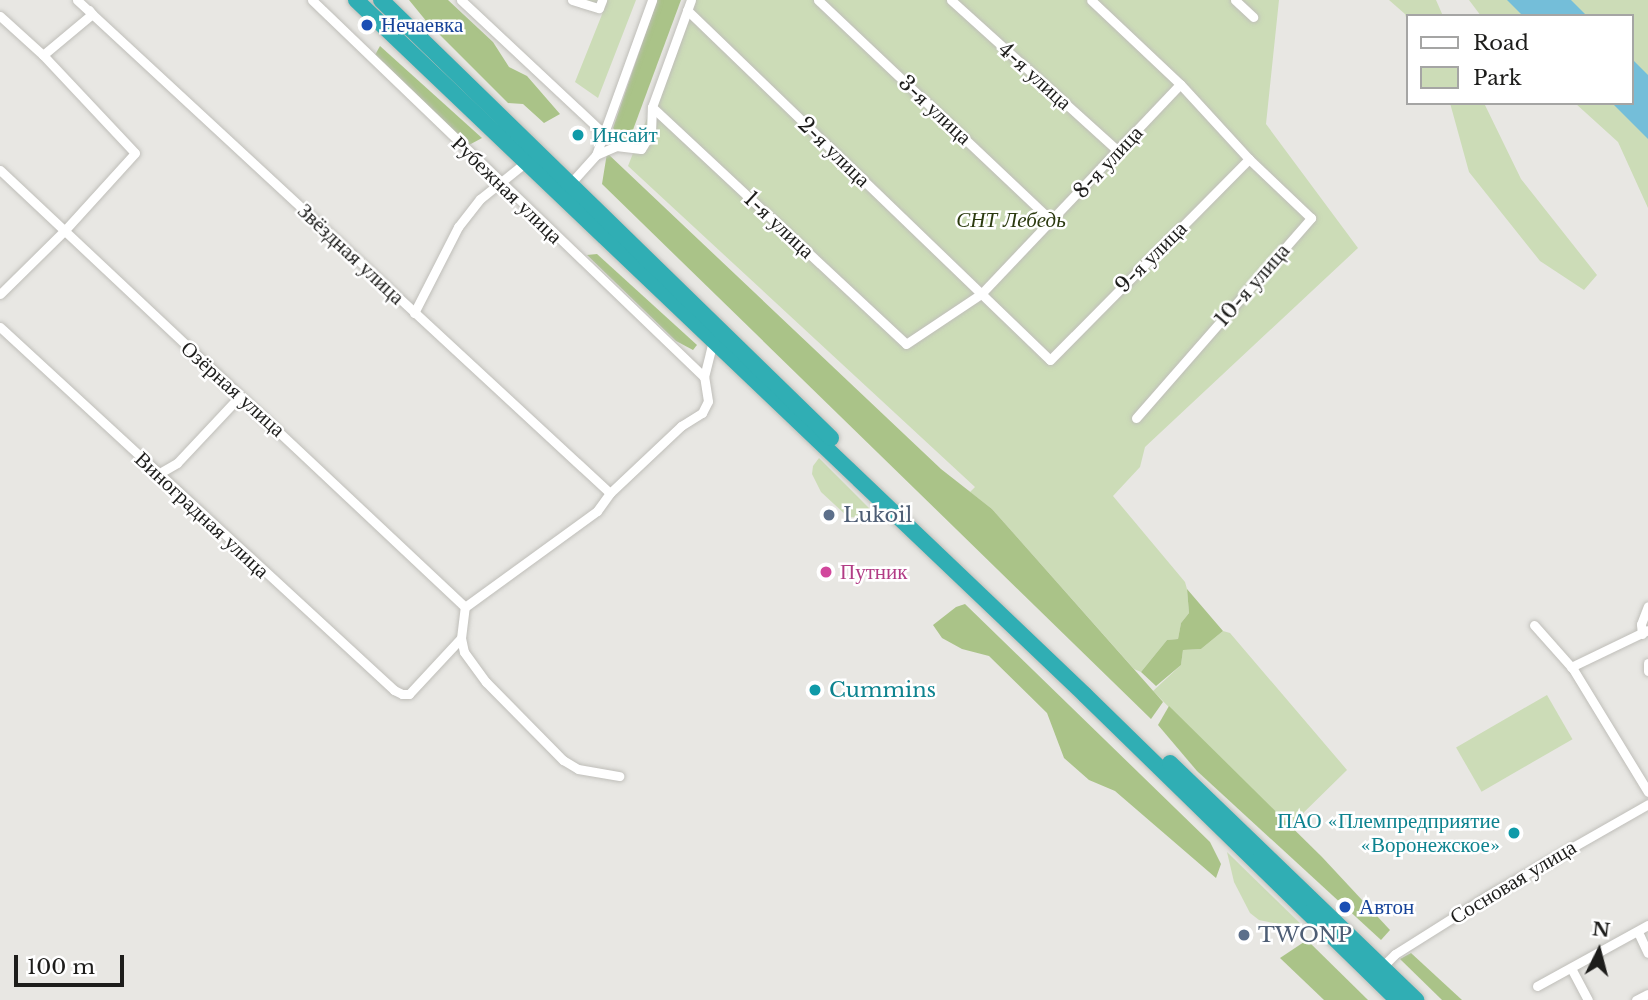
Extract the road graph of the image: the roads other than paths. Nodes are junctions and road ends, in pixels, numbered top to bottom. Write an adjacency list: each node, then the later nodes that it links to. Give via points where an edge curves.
1 (77, 0): 16 (street, Звёздная улица)
2 (83, 0): 16 (street, Звёздная улица)
3 (312, 0): 28 (street, Рубежная улица)
4 (356, 0): 26 (highway)
5 (381, 0): 29 (highway)
6 (461, 0): 22 (street)
7 (572, 0): 14 (street)
8 (652, 0): 22 (street)
9 (691, 0): 15 (street)
10 (818, 0): 30 (street, 3-я улица)
11 (951, 0): 23 (street, 4-я улица)
12 (1091, 0): 20 (street)
13 (1235, 0): 18 (street)
14 (601, 4)
15 (687, 10): 21 (street); 33 (street, 2-я улица)
16 (92, 14): 19 (street); 34 (street, Звёздная улица)
17 (0, 16): 19 (street)
18 (1253, 17)
19 (43, 55): 31 (street, via 135,153)
20 (1180, 84): 23 (street, 8-я улица); 25 (street)
21 (652, 107): 24 (street, via 651,133 641,149 616,146); 37 (street, 1-я улица)
22 (604, 134): 24 (street)
23 (1118, 151): 30 (street, 8-я улица)
24 (596, 155): 29 (street)
25 (1249, 159): 33 (street, 9-я улица, via 1050,360); 40 (street, 10-я улица, via 1311,218)
26 (526, 162): 28 (street); 36 (highway)
27 (0, 170): 31 (street, Озёрная улица)
28 (499, 183): 34 (street, via 458,227); 38 (street, Рубежная улица)
29 (569, 185): 44 (highway)
30 (1052, 221): 33 (street, 8-я улица)
31 (65, 230): 32 (street); 39 (street, Озёрная улица)
32 (0, 294)
33 (981, 294): 37 (street, 8-я улица)
34 (414, 313): 43 (street, Звёздная улица)
35 (0, 327): 42 (street, Виноградная улица)
36 (713, 341): 38 (street); 41 (highway)
37 (906, 344)
38 (704, 377): 43 (street, via 708,401 702,413 681,426)
39 (239, 397): 42 (street, via 177,463); 48 (street, Озёрная улица)
40 (1136, 418)
41 (817, 440): 44 (highway, via 819,434 825,436); 45 (highway)
42 (158, 474): 51 (street, Виноградная улица, via 394,690 409,694)
43 (610, 493): 48 (street, via 597,510)
44 (890, 495): 46 (highway)
45 (931, 548): 46 (highway, via 945,555 1001,606); 65 (highway)
46 (1003, 603): 61 (highway)
47 (1648, 606): 50 (street, via 1641,624)
48 (465, 607): 51 (street)
49 (1534, 625): 53 (street)
50 (1645, 632): 53 (street)
51 (461, 638): 55 (street, via 464,652 486,682 563,760 578,769)
52 (1648, 663): 54 (street)
53 (1571, 667): 56 (street)
54 (1648, 671)
55 (619, 776)
56 (1648, 792)
57 (1648, 804): 61 (street, Сосновая улица, via 1487,896)
58 (1648, 925): 59 (street)
59 (1638, 932): 60 (street); 62 (street)
60 (1648, 953)
61 (1382, 967): 66 (highway)
62 (1571, 968): 63 (street); 67 (street)
63 (1537, 986)
64 (1648, 994): 68 (street)
65 (1398, 1000)
66 (1416, 1000)
67 (1588, 1000)
68 (1636, 1000)

